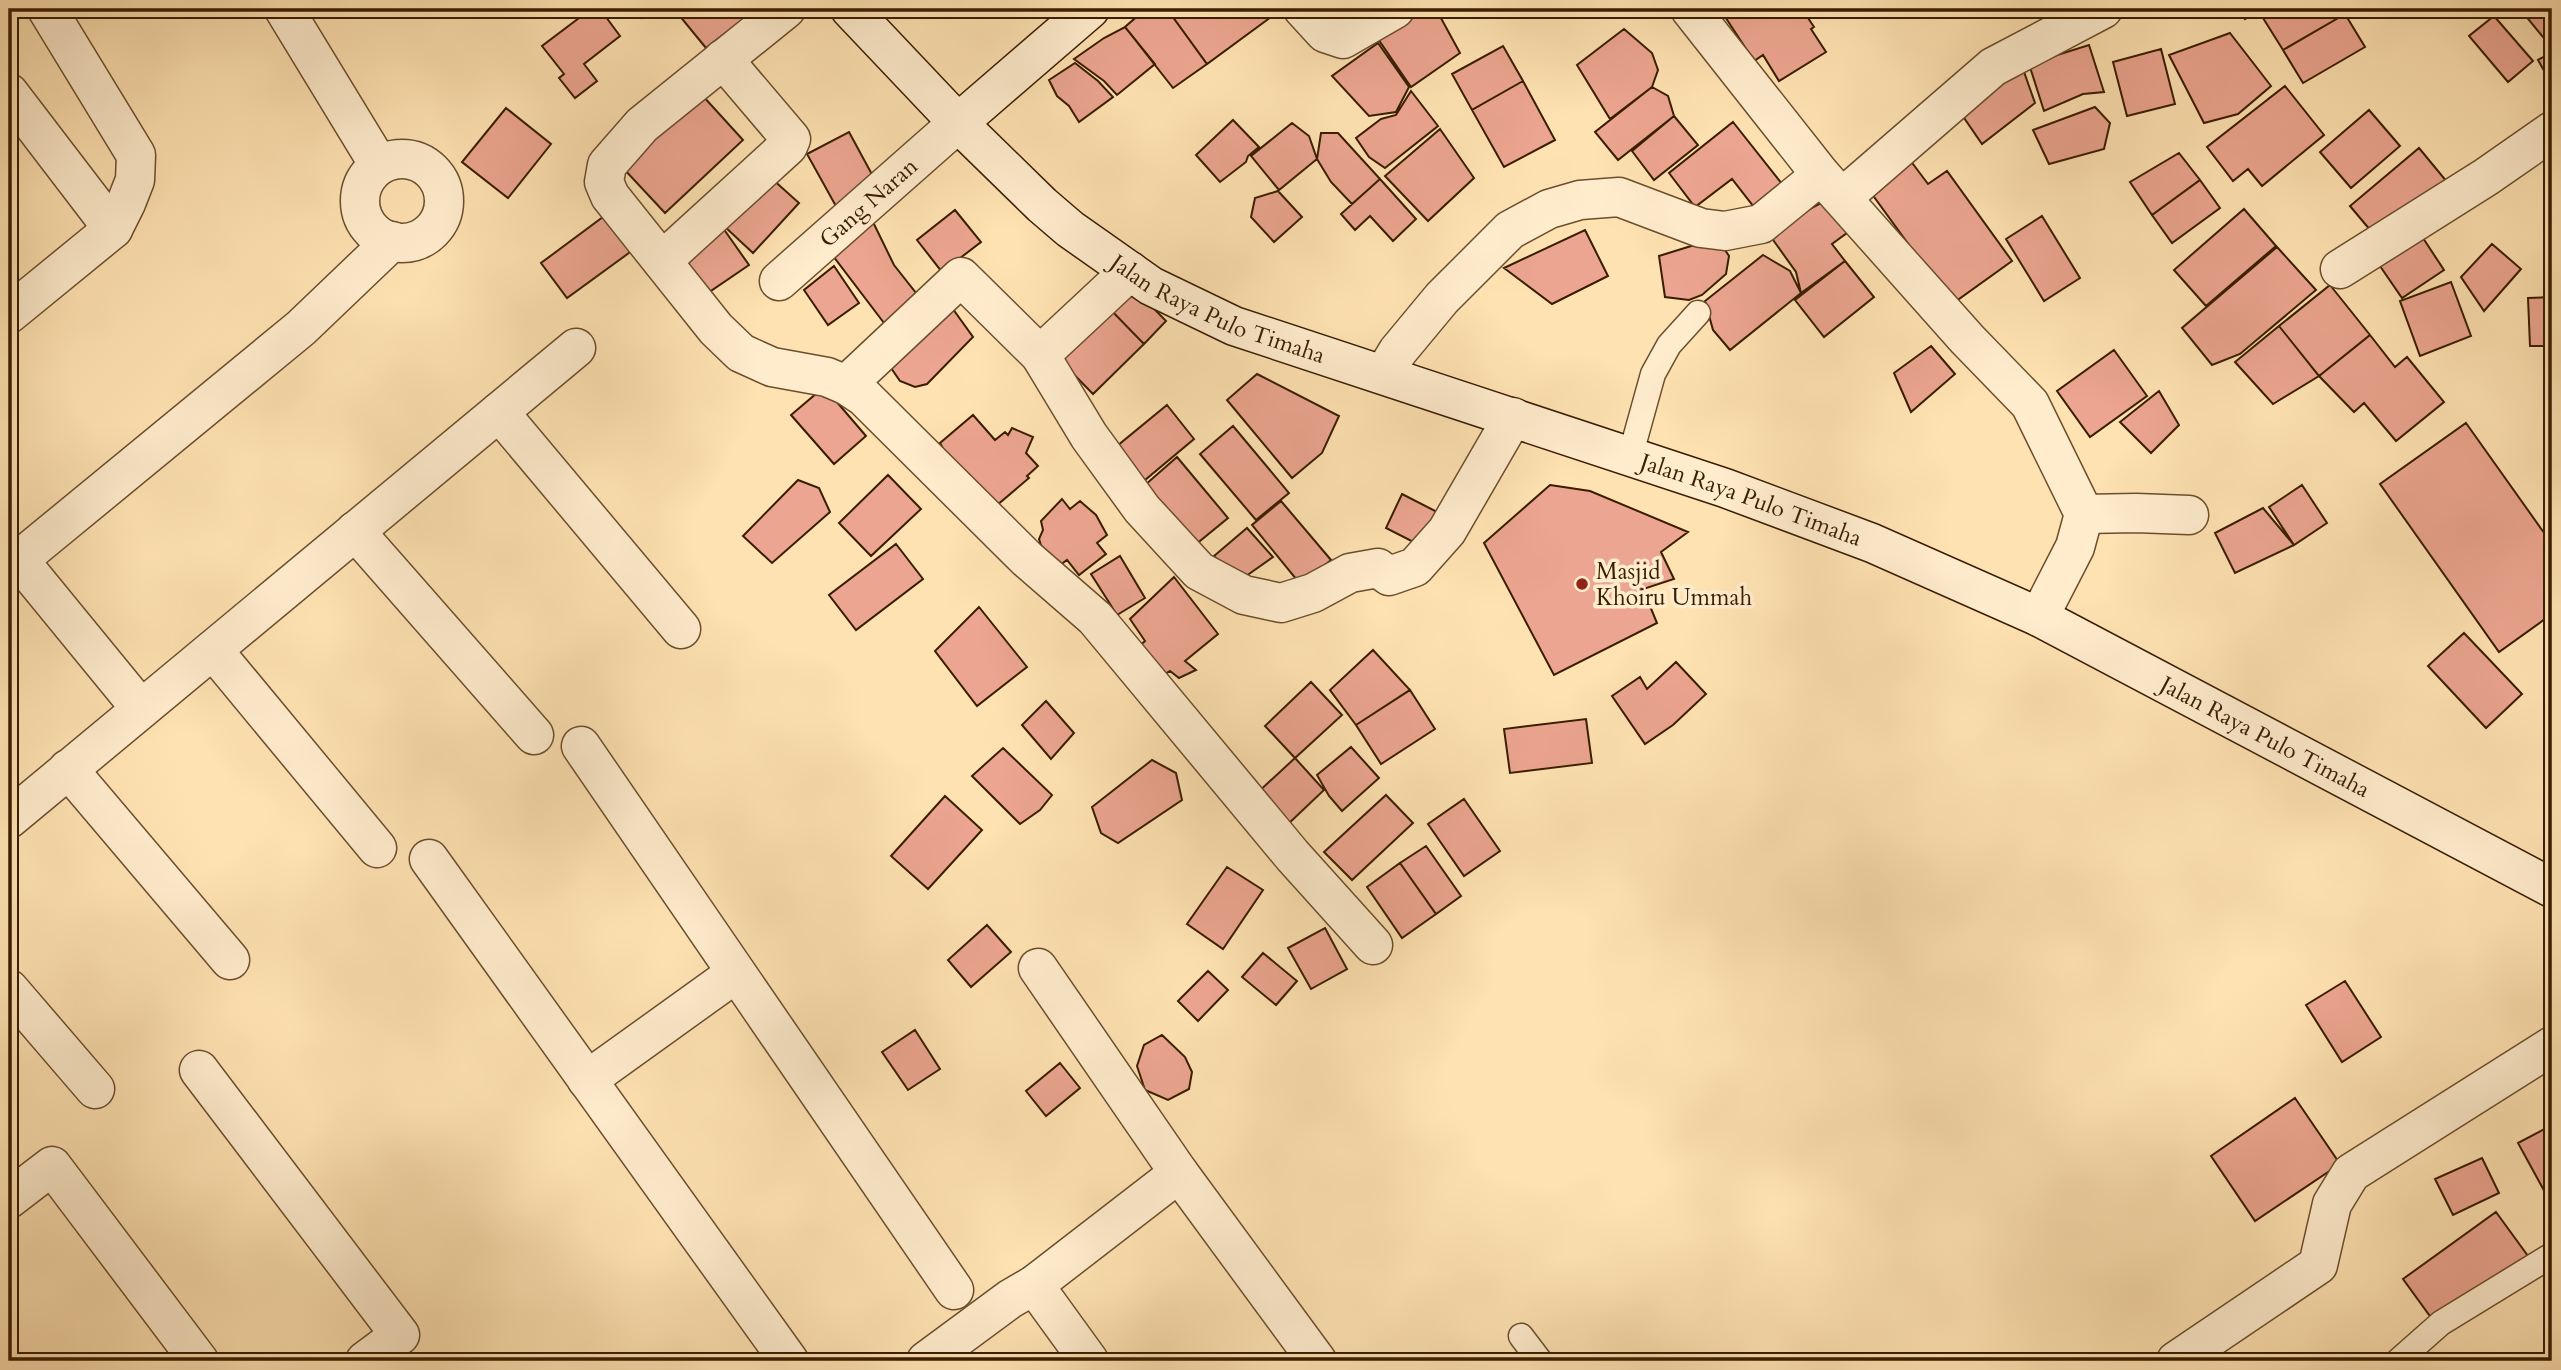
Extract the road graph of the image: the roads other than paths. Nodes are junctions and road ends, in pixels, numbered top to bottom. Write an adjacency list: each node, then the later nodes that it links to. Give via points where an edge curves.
1 (47, 9): 17 (street, via 136,155 135,180 127,202)
2 (284, 9): 15 (street)
3 (786, 9): 10 (street)
4 (850, 9): 12 (street, Jalan Raya Pulo Timaha)
5 (1090, 9): 12 (street)
6 (1303, 9): 7 (street, via 1325,33 1343,39)
7 (1395, 9)
8 (1690, 9): 16 (street)
9 (2103, 9): 16 (street, via 1993,67)
10 (723, 59): 19 (street, via 642,125 607,165 604,182 610,195); 19 (street, via 791,139)
11 (9, 93): 17 (street)
12 (958, 124): 21 (street, Jalan Raya Pulo Timaha, via 1070,229); 22 (street, Gang Naran)
13 (9, 130): 17 (street)
14 (2552, 131): 20 (street)
15 (379, 165): 18 (street, via 361,191 360,207 377,235); 18 (street, via 395,159 412,160 437,179 443,194 443,211 436,226 424,237)
16 (1832, 186): 27 (street, via 1760,224 1725,231 1701,228 1619,197 1580,200 1549,209 1510,230 1442,298); 33 (street, via 1967,340 2030,404)
17 (105, 235): 24 (street)
18 (392, 241): 35 (street, via 302,328)
19 (662, 261): 28 (street, via 741,353 772,367)
20 (2340, 269)
21 (1130, 271): 26 (street); 27 (street, Jalan Raya Pulo Timaha, via 1234,326)
22 (779, 281)
23 (1698, 313): 31 (lane, via 1669,345 1653,374)
24 (9, 314)
25 (576, 348): 29 (street)
26 (1040, 355): 28 (street, via 961,277); 30 (street, via 1089,436 1142,509 1199,571 1244,596 1280,603 1313,593 1350,573 1378,568 1389,576 1415,567 1447,531)
27 (1391, 363): 30 (street, Jalan Raya Pulo Timaha)
28 (846, 385): 47 (street, via 864,397 1027,559 1095,618)
29 (499, 412): 34 (street); 37 (street)
30 (1513, 417): 31 (street, Jalan Raya Pulo Timaha)
31 (1633, 443): 36 (street, Jalan Raya Pulo Timaha, via 1725,488)
32 (2189, 516): 33 (street, via 2136,513)
33 (2079, 530): 36 (street)
34 (355, 531): 38 (street); 40 (street)
35 (14, 564): 39 (street)
36 (2045, 606): 46 (street, Jalan Raya Pulo Timaha)
37 (681, 629)
38 (213, 650): 39 (street); 44 (street)
39 (141, 709): 42 (street)
40 (534, 735)
41 (581, 747): 50 (street)
42 (68, 769): 43 (street); 48 (street)
43 (9, 819)
44 (377, 848)
45 (429, 859): 54 (street)
46 (2552, 888)
47 (1373, 945)
48 (230, 960)
49 (1038, 968): 56 (street)
50 (736, 973): 54 (street); 60 (street)
51 (9, 989): 55 (street)
52 (2552, 1046): 69 (street, via 2351,1173 2332,1205 2318,1265)
53 (199, 1070): 63 (street, via 400,1335)
54 (587, 1080): 64 (street)
55 (95, 1088)
56 (1179, 1173): 59 (street); 67 (street)
57 (9, 1199): 62 (street, via 52,1166)
58 (2552, 1255): 70 (lane, via 2441,1323)
59 (1034, 1285): 65 (street); 66 (street)
60 (954, 1290)
61 (1521, 1336): 68 (lane)
62 (199, 1361)
63 (365, 1361)
64 (789, 1361)
65 (926, 1361)
66 (1089, 1361)
67 (1317, 1361)
68 (1540, 1361)
69 (2176, 1361)
70 (2398, 1361)

